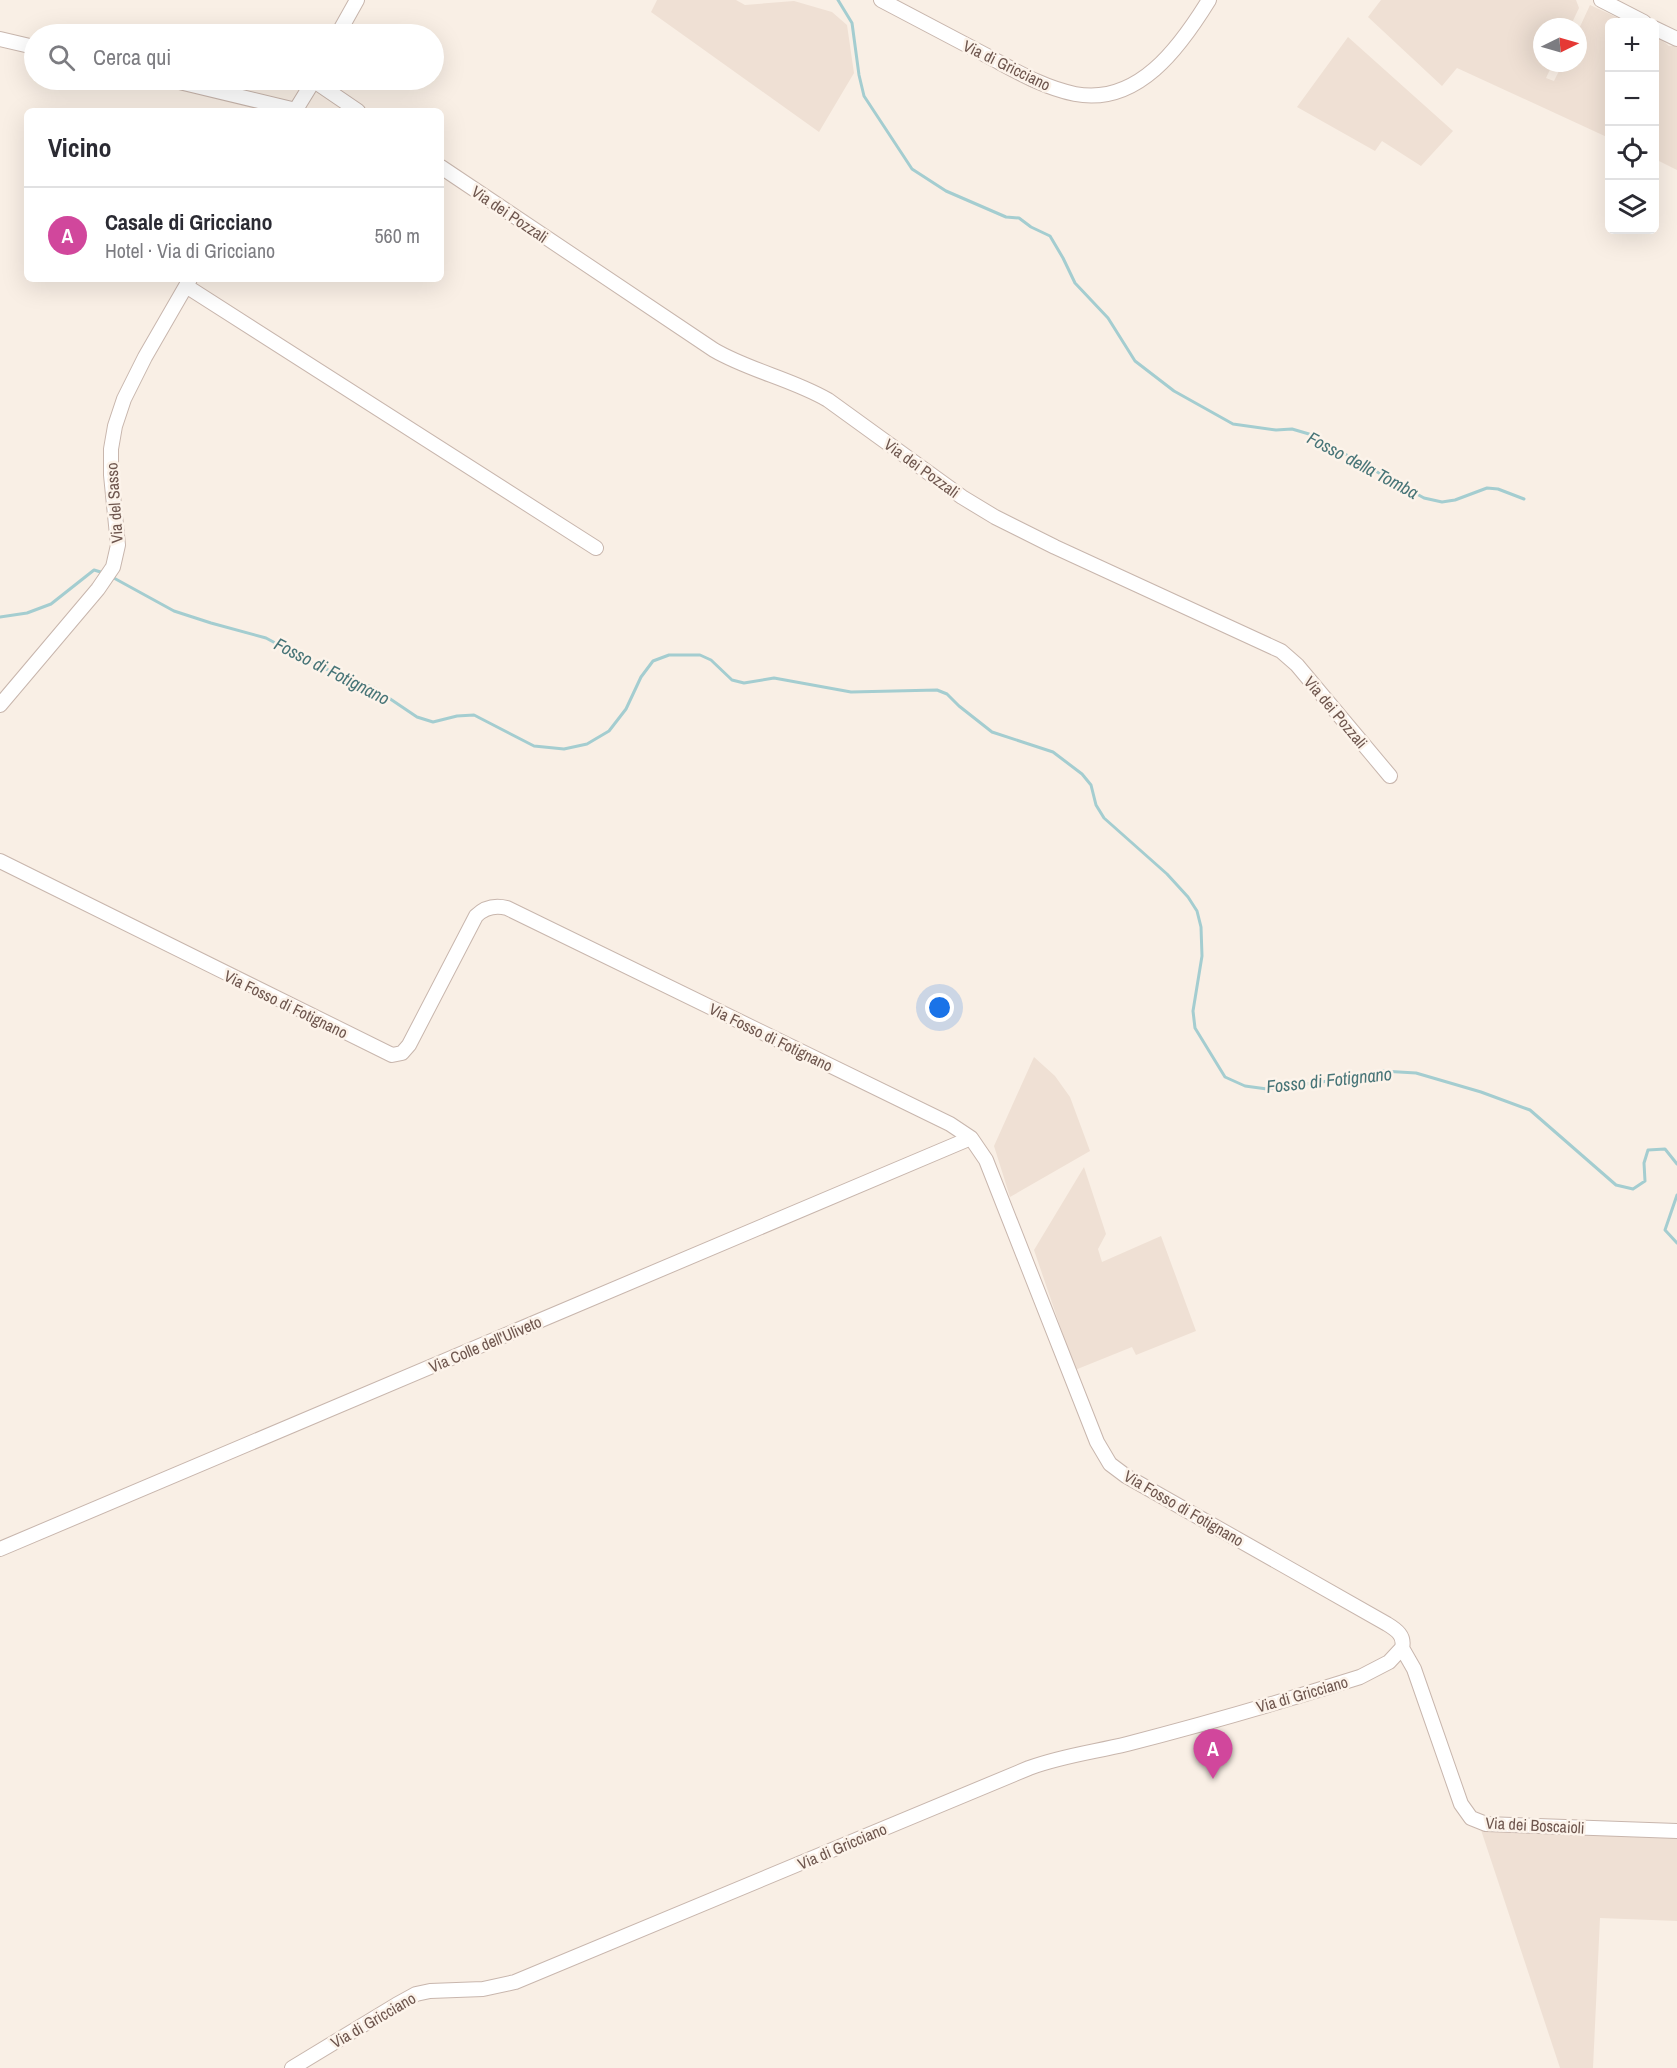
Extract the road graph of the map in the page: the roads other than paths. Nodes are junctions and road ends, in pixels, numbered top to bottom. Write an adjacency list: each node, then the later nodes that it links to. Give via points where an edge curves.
1 (357, 0): 6 (street)
2 (881, 0): 3 (street, Via di Gricciano, via 1033,80 1063,91 1090,95 1117,92 1144,78 1177,46)
3 (1209, 0)
4 (1601, 0): 5 (street)
5 (1636, 18)
6 (344, 24)
7 (1659, 30): 9 (street)
8 (0, 39): 10 (street)
9 (1677, 39)
10 (24, 45)
11 (211, 90): 14 (street)
12 (308, 90): 15 (street)
13 (328, 90): 16 (street)
14 (283, 108)
15 (297, 108)
16 (354, 108)
17 (444, 169): 21 (street, Via dei Pozzali, via 714,350 828,400 988,513 1055,548 1281,651)
18 (188, 283): 19 (street); 20 (street, Via del Sasso, via 129,388 115,426 111,475 118,545 109,573)
19 (596, 548)
20 (0, 705)
21 (1390, 776)
22 (0, 861): 23 (street, Via Fosso di Fotignano, via 392,1055 402,1053 409,1045 476,916 488,908 507,908 950,1124)
23 (971, 1138): 24 (street, Via Colle dell'Uliveto); 25 (street, Via Fosso di Fotignano, via 988,1164 1097,1442 1110,1464 1387,1624 1401,1636)
24 (0, 1549)
25 (1402, 1648): 26 (street, Via dei Boscaioli, via 1414,1668 1461,1804 1471,1818 1486,1824); 27 (street, Via di Gricciano, via 1384,1666 1352,1680 1158,1736 1029,1768 515,1982 410,1997)
26 (1677, 1831)
27 (292, 2068)

